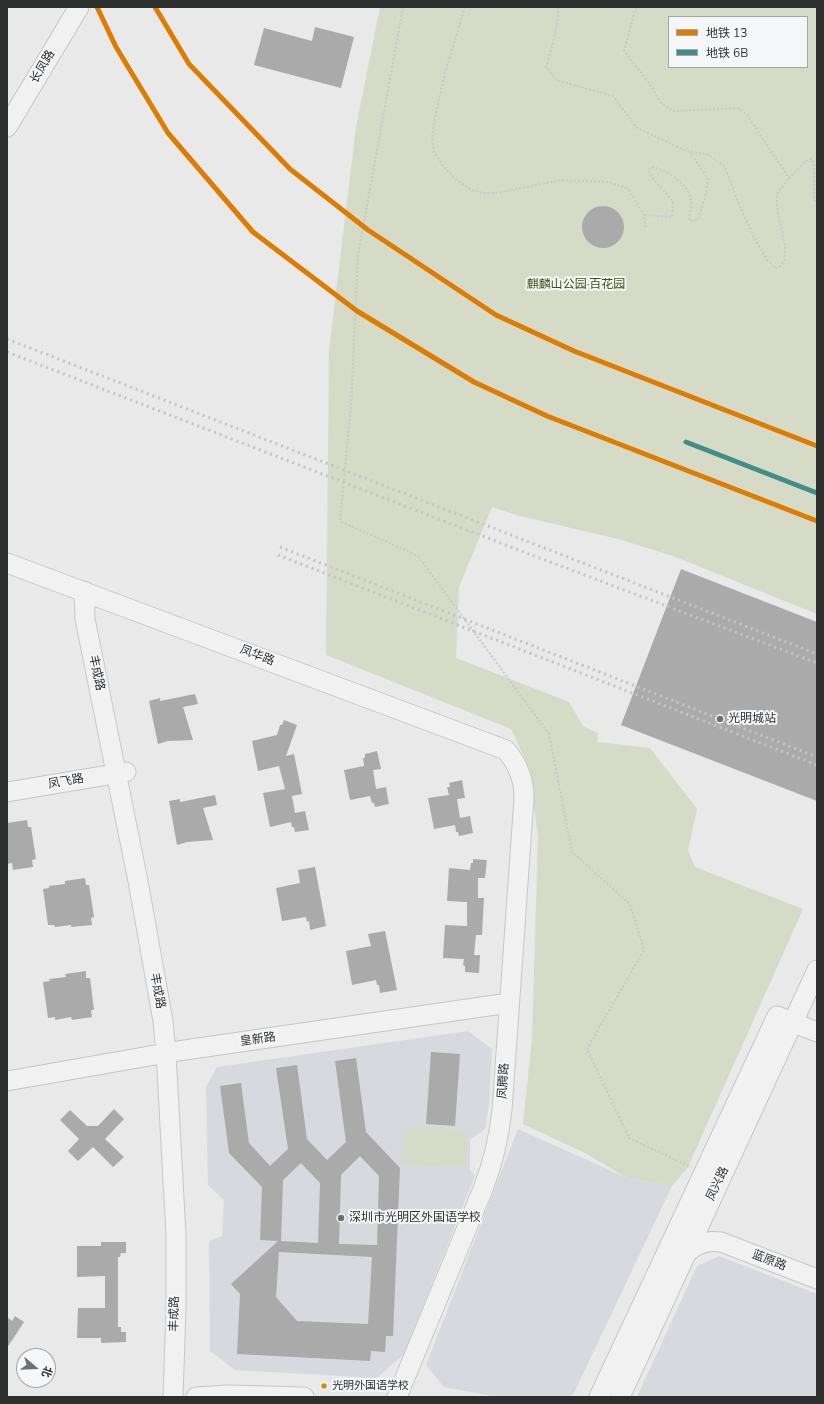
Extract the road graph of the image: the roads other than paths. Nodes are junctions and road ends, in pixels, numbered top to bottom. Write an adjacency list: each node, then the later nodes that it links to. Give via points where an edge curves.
1 (79, 7): 2 (street, 长凤路)
2 (7, 127)
3 (7, 563): 4 (street, 凤华路)
4 (90, 593): 5 (street, 凤华路); 6 (street, 丰成路, via 85,619)
5 (506, 750): 9 (street, 凤腾路, via 512,757 523,782 524,798)
6 (121, 773): 7 (street, 凤飞路); 12 (street, 丰成路, via 163,1021)
7 (7, 792)
8 (817, 970): 10 (street, 凤兴路)
9 (510, 1003): 12 (street, 皇新路); 22 (street, 凤腾路, via 501,1116 494,1158)
10 (785, 1020): 11 (street); 14 (street, 凤兴路); 23 (street, 凤兴路, via 704,1172)
11 (817, 1032)
12 (173, 1052): 13 (street, 皇新路); 18 (street, 丰成路, via 176,1235); 19 (street, 丰成路, via 184,1169 187,1286)
13 (7, 1081)
14 (706, 1210): 15 (street, 蓝原路, via 709,1231); 16 (street, 凤兴路)
15 (721, 1242): 16 (street, 蓝原路, via 698,1244); 17 (street, 蓝原路)
16 (686, 1255): 24 (street, 凤兴路)
17 (817, 1279)
18 (173, 1397)
19 (185, 1397)
20 (196, 1397): 21 (street)
21 (304, 1397)
22 (397, 1397)
23 (599, 1397)
24 (620, 1397)

